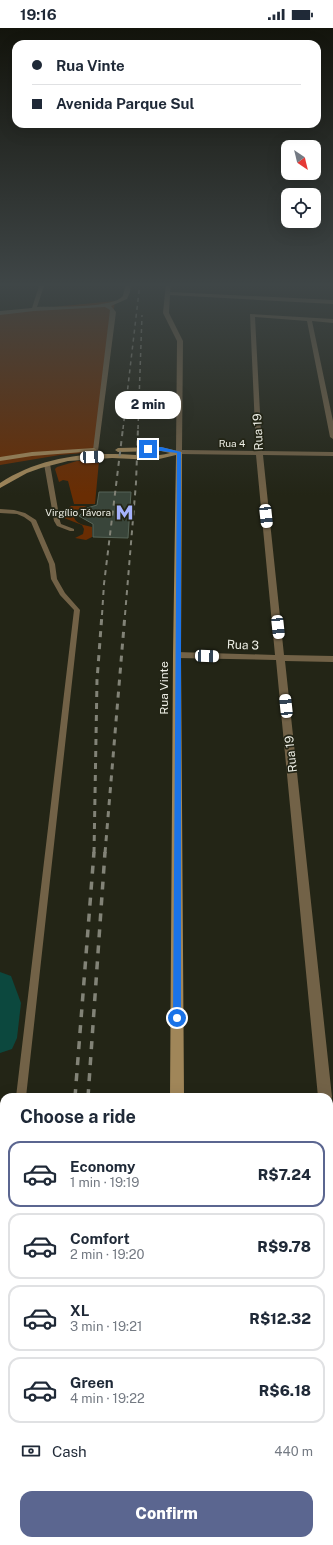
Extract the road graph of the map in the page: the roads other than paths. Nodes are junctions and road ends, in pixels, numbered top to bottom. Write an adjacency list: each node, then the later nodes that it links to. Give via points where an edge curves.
1 (108, 354): 6 (street)
2 (180, 354): 7 (street, Rua Vinte)
3 (254, 354): 8 (street, Rua 19)
4 (317, 354): 5 (street)
5 (333, 437)
6 (96, 450): 7 (street, via 161,449); 10 (street)
7 (179, 452): 8 (street, Rua 4); 11 (street, via 162,457 92,457); 15 (street, Rua Vinte)
8 (259, 453): 9 (street, Rua 4); 16 (street, Rua 19)
9 (333, 454)
10 (0, 459)
11 (47, 464): 12 (street, via 8,479); 14 (lane, via 57,521 59,525)
12 (0, 486)
13 (0, 511): 18 (lane, via 20,513 34,521 52,564 54,579 62,594 77,610)
14 (72, 530)
15 (177, 655): 16 (street, Rua 3); 19 (street, Rua Vinte)
16 (282, 659): 17 (street, Rua 3); 20 (street, Rua 19)
17 (333, 659)
18 (21, 1093)
19 (177, 1093)
20 (326, 1093)

